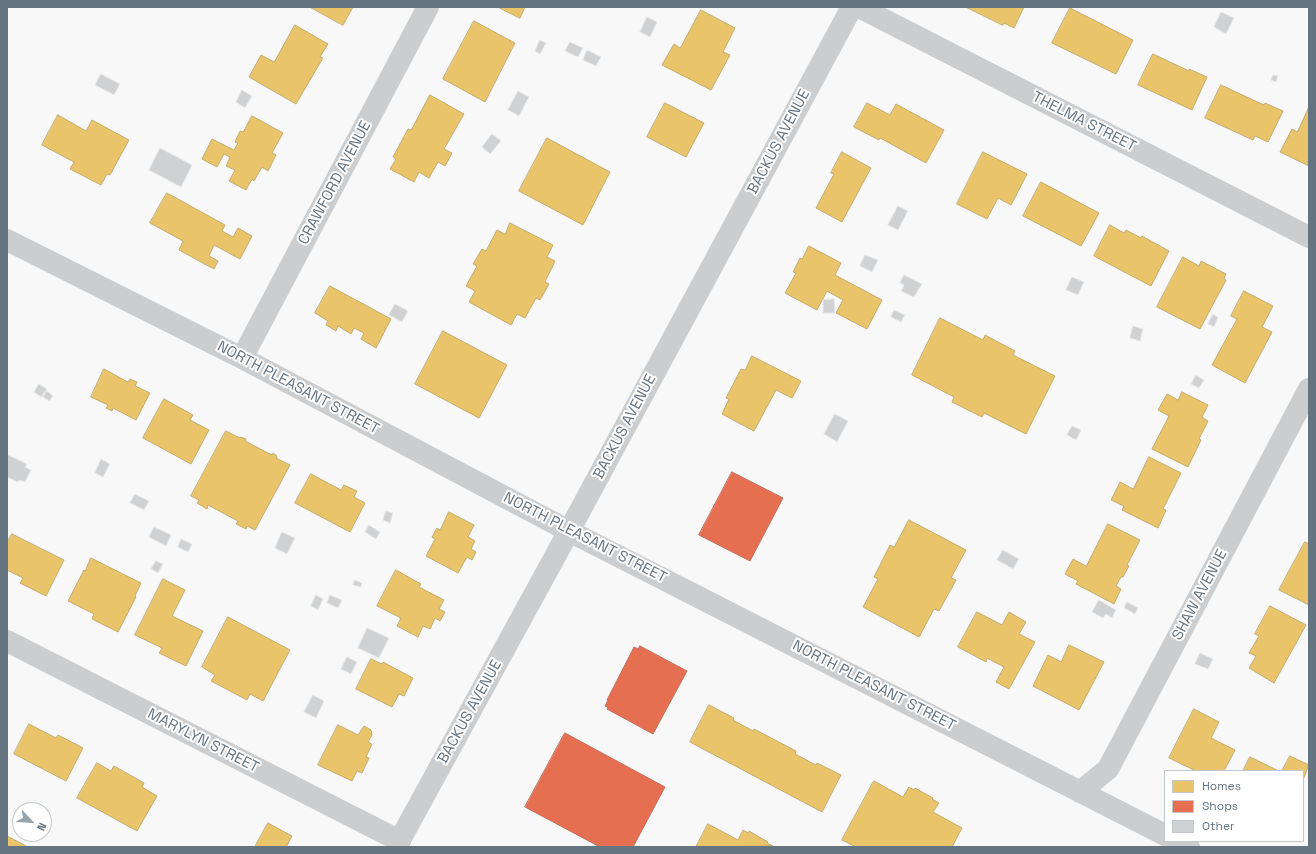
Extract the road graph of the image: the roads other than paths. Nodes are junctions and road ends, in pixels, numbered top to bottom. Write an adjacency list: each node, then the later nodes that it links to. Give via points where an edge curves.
1 (428, 7): 6 (street, CRAWFORD AVENUE)
2 (852, 7): 8 (street, BACKUS AVENUE)
3 (859, 7): 4 (street, THELMA STREET)
4 (1309, 237)
5 (7, 240): 6 (street, NORTH PLEASANT STREET)
6 (242, 358): 8 (street, NORTH PLEASANT STREET)
7 (1309, 389): 10 (street, SHAW AVENUE, via 1108,769)
8 (569, 530): 10 (street, NORTH PLEASANT STREET); 13 (street, BACKUS AVENUE)
9 (7, 640): 13 (street, MARYLYN STREET)
10 (1080, 792): 11 (street, NORTH PLEASANT STREET)
11 (1164, 834)
12 (1179, 842): 14 (street)
13 (398, 844)
14 (1189, 847)

